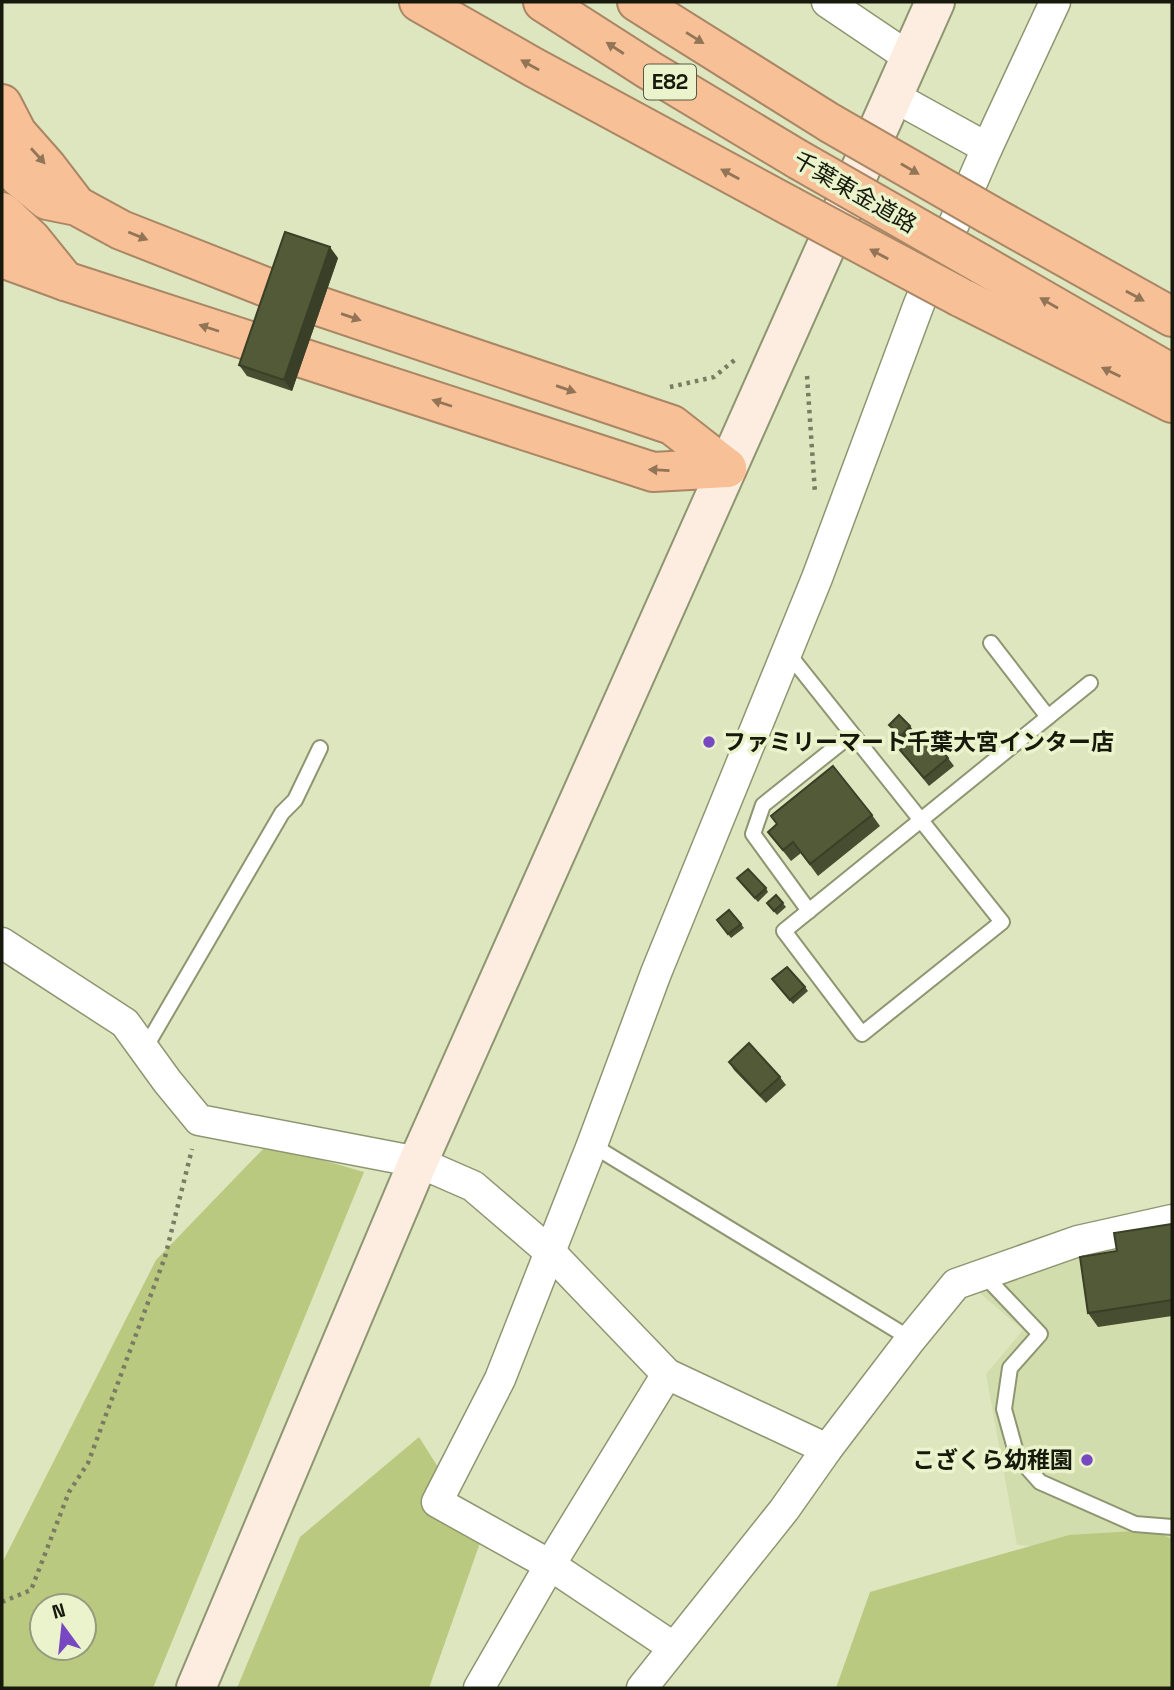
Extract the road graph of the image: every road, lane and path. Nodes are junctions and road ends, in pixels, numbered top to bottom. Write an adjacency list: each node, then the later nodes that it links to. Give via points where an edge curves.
1 (419, 2): 19 (highway, one-way to 1, bridge, via 960,297)
2 (543, 2): 18 (highway, 千葉東金道路 / E82, one-way to 2, bridge, via 799,160)
3 (637, 2): 16 (highway, 千葉東金道路 / E82, one-way to 16, bridge, via 830,123)
4 (827, 2): 7 (street)
5 (935, 2): 7 (street)
6 (1055, 2): 10 (street)
7 (910, 58): 8 (street)
8 (893, 96): 10 (street); 20 (street)
9 (2, 104): 12 (highway, one-way to 12, via 17,133)
10 (987, 148): 23 (street, via 919,304)
11 (2, 158): 12 (highway, via 47,200)
12 (77, 206): 20 (highway, one-way to 20, via 121,230 286,295 672,425)
13 (2, 212): 15 (highway)
14 (2, 256): 15 (highway)
15 (65, 281): 20 (highway, one-way to 15, via 653,471)
16 (1172, 317)
17 (807, 374): 21 (path)
18 (1172, 374)
19 (1172, 402)
20 (727, 468): 34 (street)
21 (815, 503)
22 (991, 643): 25 (lane)
23 (787, 652): 26 (lane); 33 (street, via 656,973)
24 (1090, 683): 25 (lane)
25 (1048, 717): 28 (lane)
26 (852, 734): 28 (lane); 29 (lane, via 763,804 753,834)
27 (320, 748): 31 (lane, via 295,800 282,813)
28 (921, 820): 29 (lane); 29 (lane, via 1002,922 862,1034 784,931)
29 (809, 911)
30 (2, 943): 31 (street, via 125,1023)
31 (144, 1050): 32 (street)
32 (199, 1120): 34 (street); 43 (path, via 165,1257 89,1463 69,1492 31,1590)
33 (592, 1145): 36 (street); 38 (lane)
34 (418, 1163): 36 (street, via 473,1186); 45 (street)
35 (1172, 1220): 37 (street, via 1078,1241)
36 (551, 1253): 39 (street); 42 (street, via 500,1379 438,1502)
37 (983, 1274): 38 (street, via 956,1284); 41 (lane, via 1040,1334 1010,1368 1004,1409 1017,1456 1040,1482 1135,1524)
38 (911, 1339): 40 (street)
39 (667, 1374): 40 (street); 42 (street)
40 (827, 1449): 44 (street, via 784,1510)
41 (1172, 1527)
42 (550, 1565): 44 (street); 46 (street)
43 (2, 1602)
44 (673, 1647): 47 (street)
45 (196, 1688)
46 (479, 1688)
47 (642, 1688)

